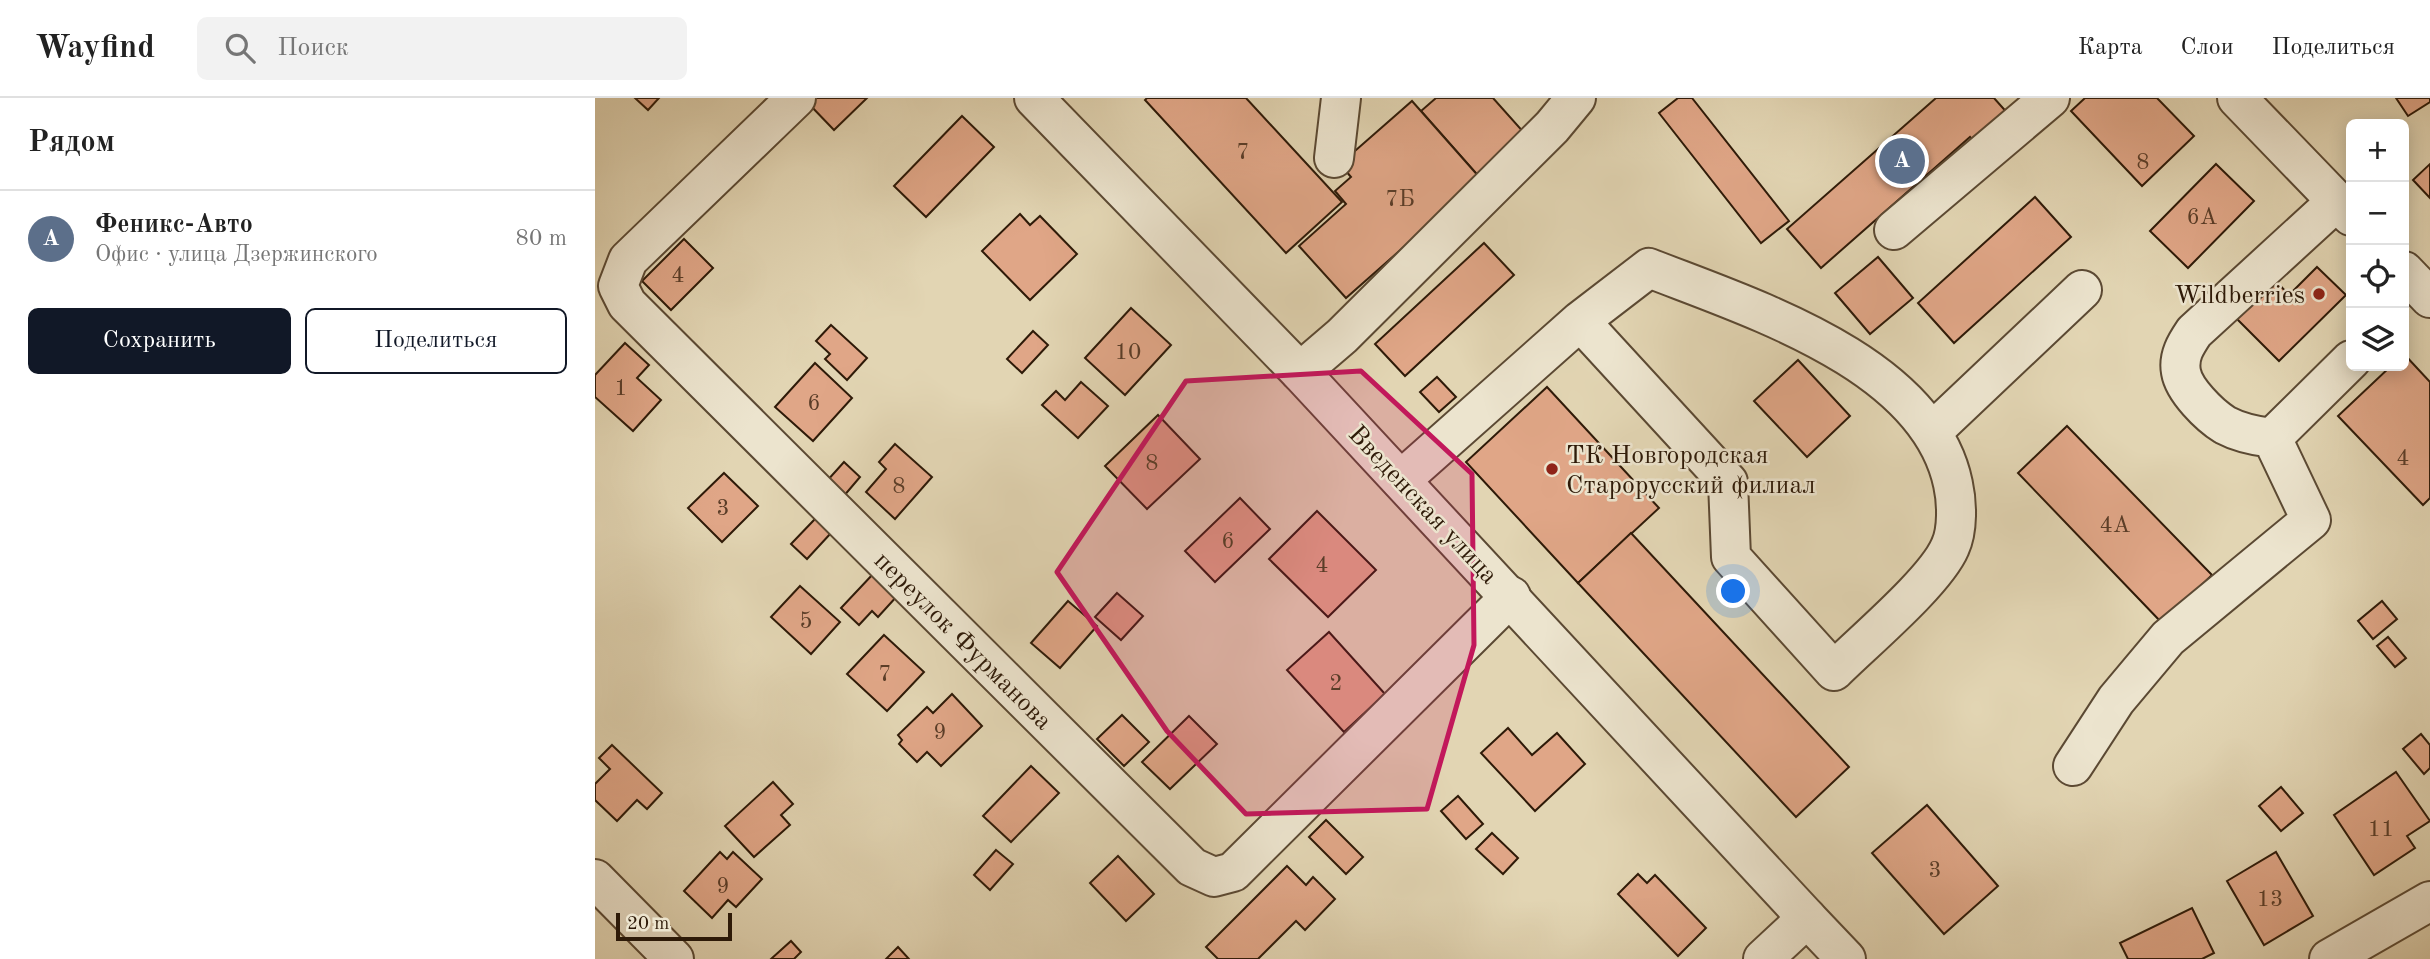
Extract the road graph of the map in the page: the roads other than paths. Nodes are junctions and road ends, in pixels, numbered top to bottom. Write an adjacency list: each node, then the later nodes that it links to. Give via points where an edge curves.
1 (796, 98): 18 (street, переулок Фурманова, via 628,260 618,286 622,295 1192,867 1214,877 1233,872)
2 (1034, 98): 14 (street, Введенская улица)
3 (1341, 98): 8 (street)
4 (1576, 98): 7 (street)
5 (2050, 98): 10 (street)
6 (2237, 98): 9 (street)
7 (1549, 113): 14 (street)
8 (1334, 158)
9 (2344, 209): 16 (street, via 2194,332 2182,352 2181,371 2187,388 2224,424 2247,435)
10 (1894, 230)
11 (2082, 290): 15 (street)
12 (1580, 321): 15 (street, via 1649,268 1774,317 1884,380); 15 (street, via 1728,482 1731,557 1834,671 1928,578 1951,546 1957,502 1948,463); 17 (street)
13 (2346, 365): 16 (street)
14 (1300, 372): 17 (street, Введенская улица)
15 (1933, 431)
16 (2272, 438): 19 (street, via 2311,520 2168,638 2116,700)
17 (1401, 480): 18 (street, Введенская улица)
18 (1511, 596): 22 (street, Введенская улица)
19 (2073, 766)
20 (595, 880): 23 (street)
21 (2430, 901): 26 (street)
22 (1807, 918): 24 (street); 25 (street, Введенская улица)
23 (674, 959)
24 (1763, 959)
25 (1846, 959)
26 (2329, 959)

